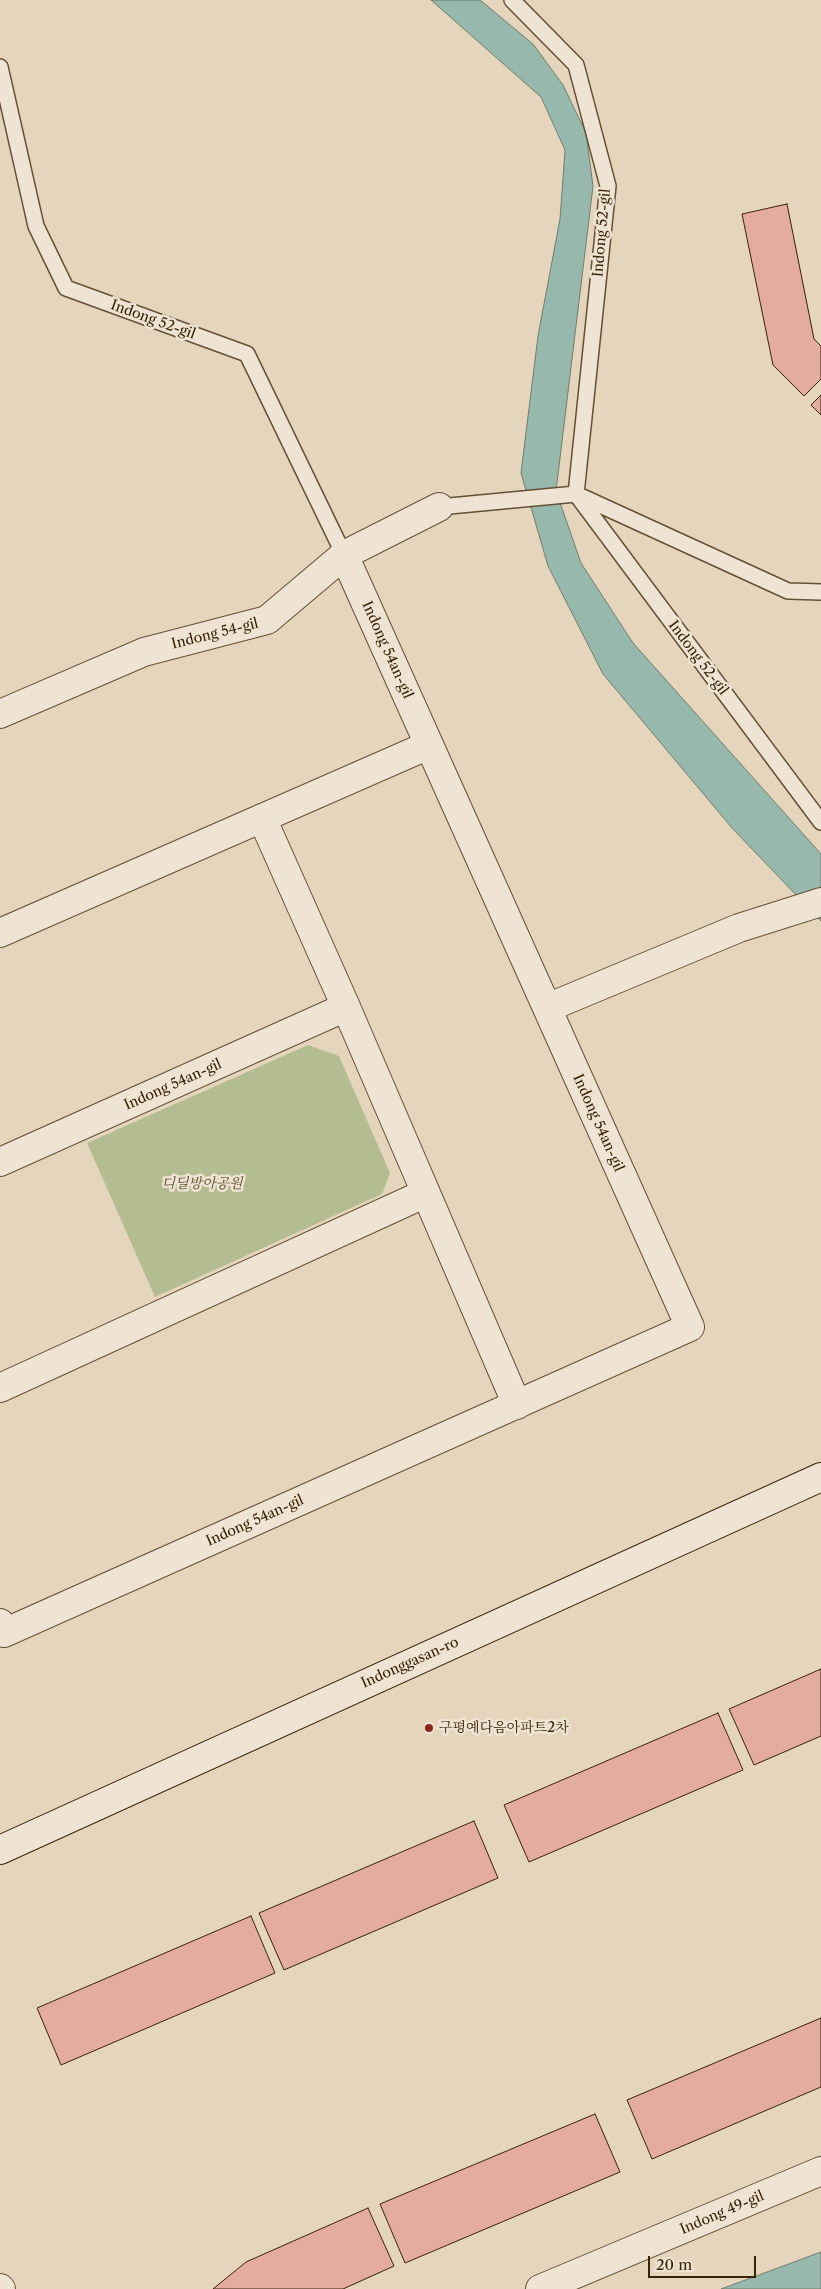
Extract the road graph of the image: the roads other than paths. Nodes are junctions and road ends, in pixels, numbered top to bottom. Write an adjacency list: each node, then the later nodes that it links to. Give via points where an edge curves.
1 (512, 0): 3 (lane, Indong 52-gil, via 576,66 608,186)
2 (0, 67): 5 (lane, Indong 52-gil, via 36,226 66,288 247,354)
3 (576, 494): 4 (lane); 6 (lane, via 788,591); 10 (lane, Indong 52-gil)
4 (439, 508): 5 (street, Indong 54-gil)
5 (344, 555): 7 (street, Indong 54-gil, via 267,620 144,652); 8 (street, Indong 54an-gil)
6 (821, 592)
7 (0, 714)
8 (429, 745): 9 (street); 14 (street, Indong 54an-gil)
9 (262, 818): 12 (street); 13 (street)
10 (821, 822)
11 (821, 902): 14 (street, via 739,928)
12 (0, 933)
13 (346, 1007): 15 (street, Indong 54an-gil); 16 (street)
14 (547, 1008): 18 (street, Indong 54an-gil, via 690,1327)
15 (0, 1162)
16 (426, 1193): 17 (street); 18 (street)
17 (0, 1388)
18 (517, 1405): 20 (street, Indong 54an-gil, via 4,1633)
19 (821, 1477): 21 (street, Indonggasan-ro)
20 (0, 1623)
21 (0, 1850)
22 (821, 2171): 23 (street, Indong 49-gil)
23 (540, 2289)

